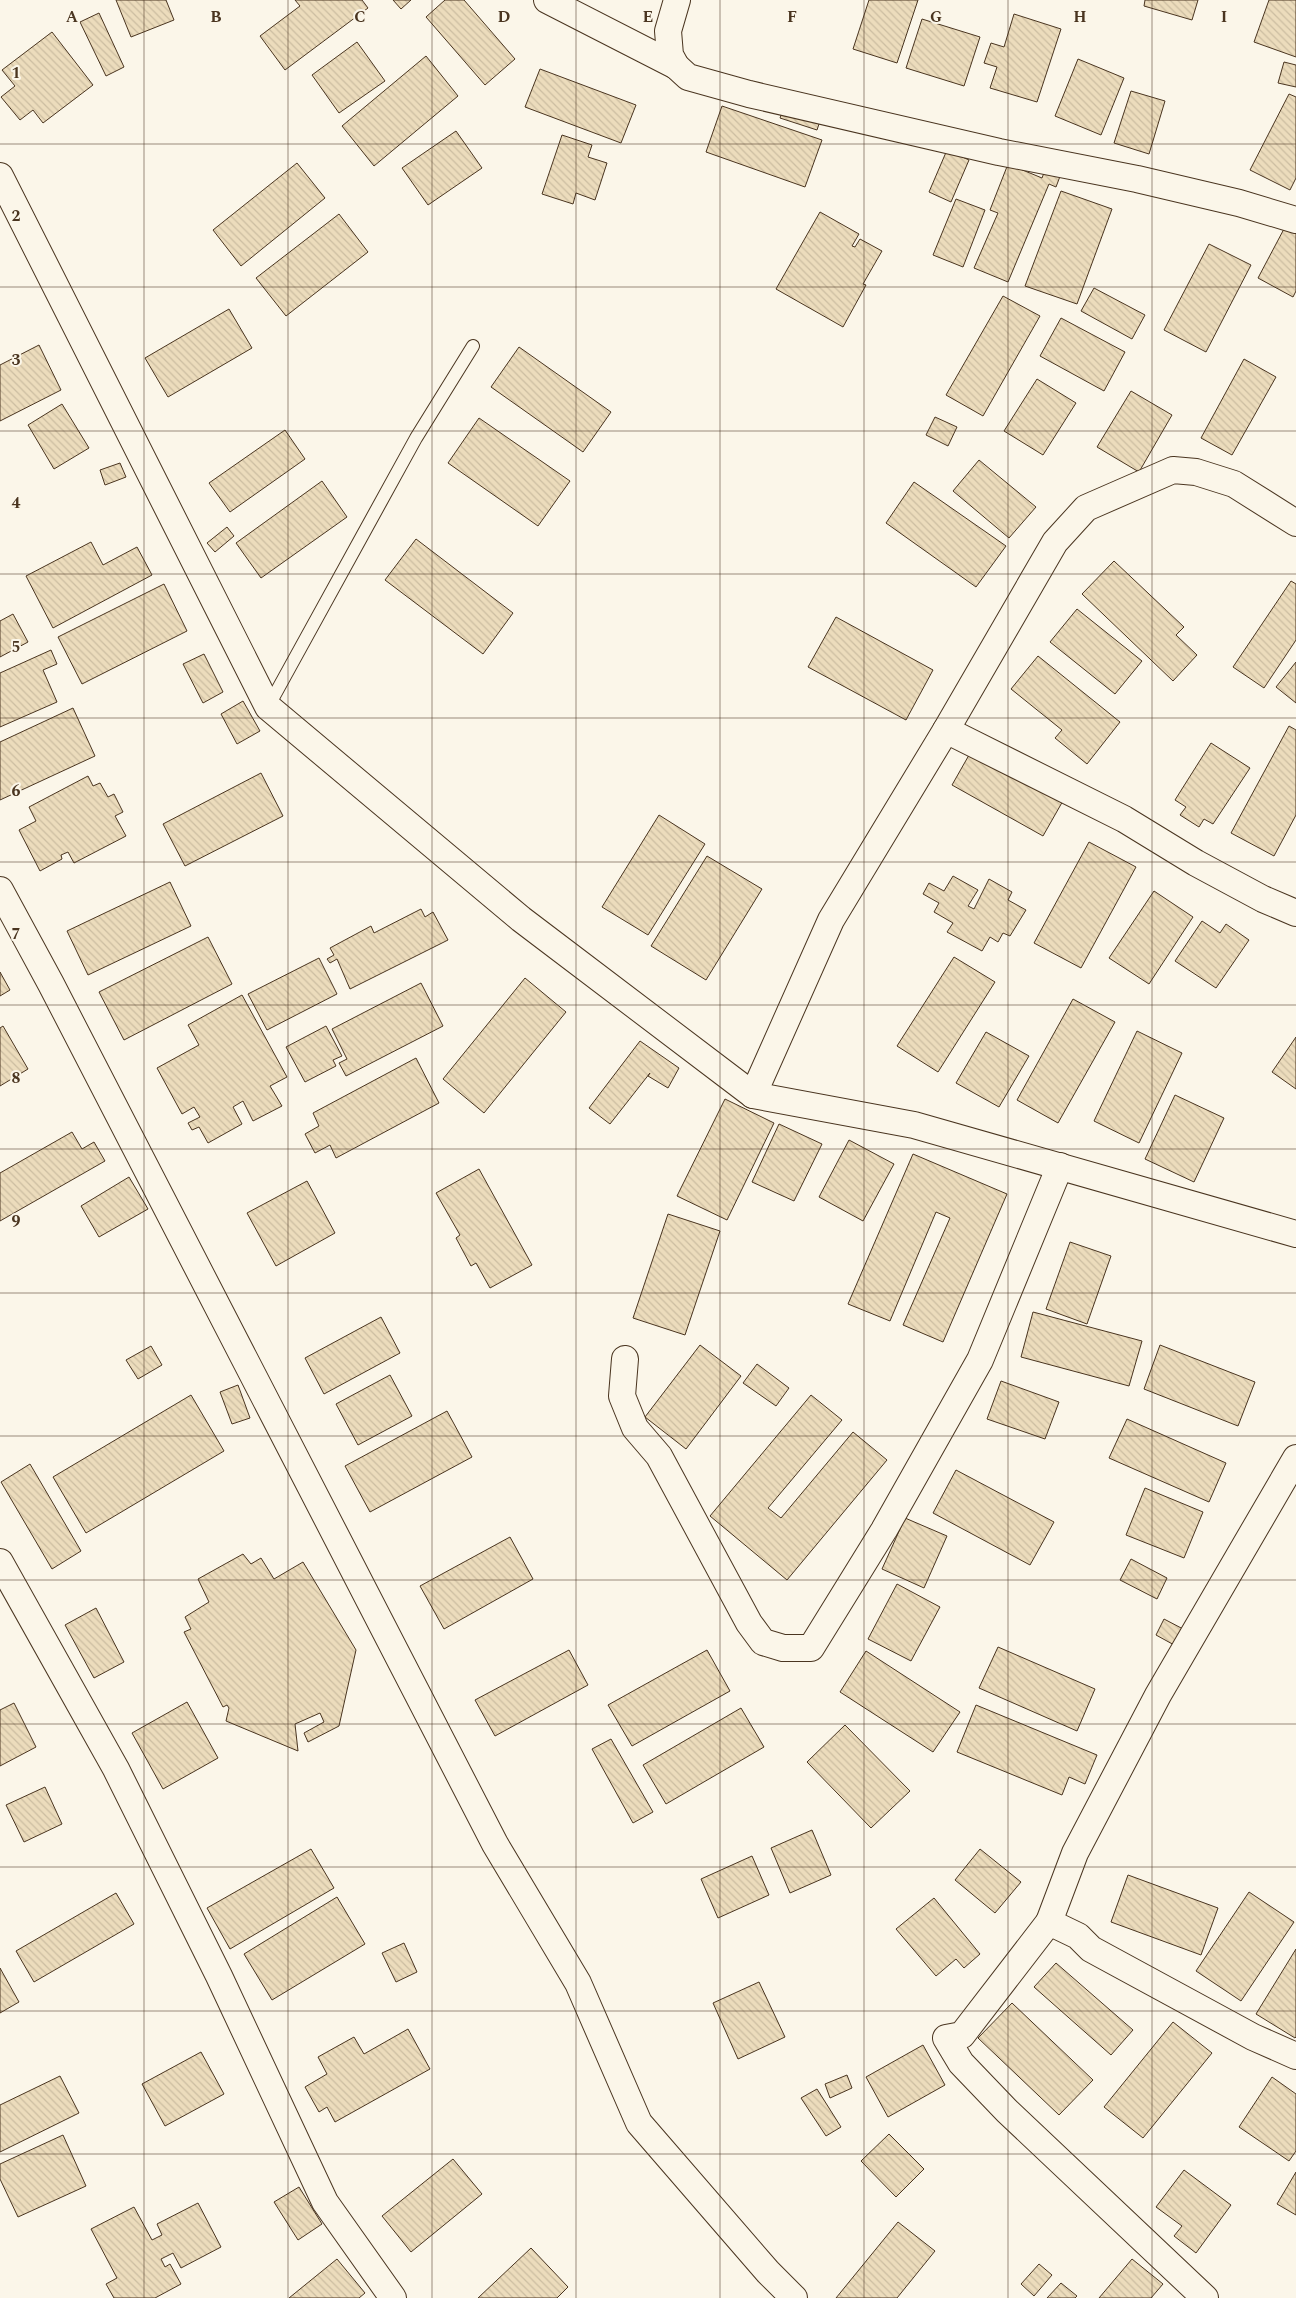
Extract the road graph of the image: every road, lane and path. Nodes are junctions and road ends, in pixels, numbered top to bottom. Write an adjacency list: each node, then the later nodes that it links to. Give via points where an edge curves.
1 (547, 0): 3 (street)
2 (677, 0): 3 (street, via 668,31 670,55)
3 (676, 66): 5 (street, via 688,77 749,94 999,152 1137,179)
4 (0, 176): 8 (street)
5 (1296, 220)
6 (473, 346): 8 (lane, via 416,438)
7 (1296, 523): 9 (street, via 1234,484 1196,472 1173,470 1086,508 1055,542)
8 (268, 706): 12 (street, via 522,919)
9 (946, 730): 11 (street, via 1124,819 1196,863); 12 (street, via 830,920)
10 (0, 890): 21 (street, via 495,1844 578,1983 639,2123)
11 (1296, 913)
12 (753, 1095): 13 (street, via 914,1125)
13 (1060, 1166): 14 (street); 15 (street, via 980,1360 884,1530 811,1648 783,1648 763,1642 749,1622 659,1456 635,1428 622,1396)
14 (1296, 1234)
15 (625, 1359)
16 (1296, 1458): 18 (street, via 1158,1695 1075,1853)
17 (0, 1562): 20 (street, via 116,1769 219,1976 325,2202)
18 (1049, 1922): 19 (street, via 1078,1936 1091,1949 1253,2037); 22 (street, via 962,2035 946,2038 961,2063 1007,2111)
19 (1296, 2056)
20 (393, 2298)
21 (794, 2298)
22 (1206, 2298)

